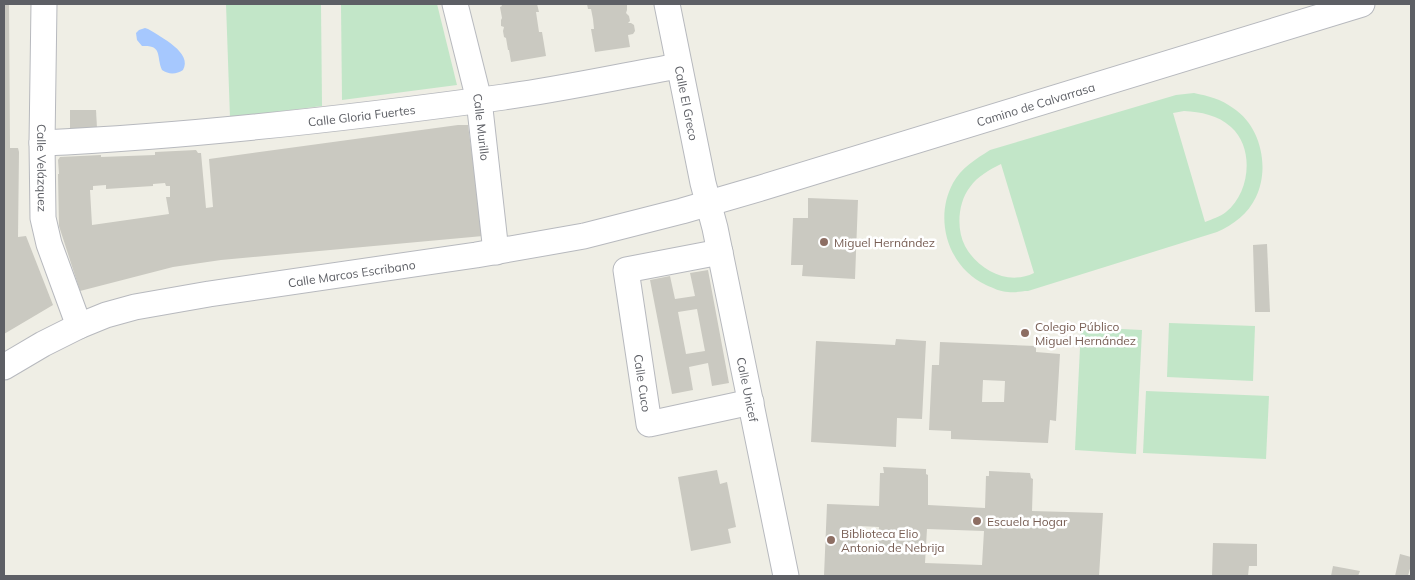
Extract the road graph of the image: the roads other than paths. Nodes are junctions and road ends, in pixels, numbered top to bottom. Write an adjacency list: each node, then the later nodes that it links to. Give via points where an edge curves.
1 (44, 4): 7 (street, Calle Velázquez)
2 (455, 4): 6 (street, Calle Murillo)
3 (667, 4): 5 (street, Calle El Greco)
4 (1362, 4): 8 (street, Camino de Calvarrasa)
5 (679, 66): 6 (street, Calle Gloria Fuertes); 8 (street, Calle El Greco)
6 (479, 100): 7 (street, Calle Gloria Fuertes, via 208,133); 9 (street, Calle Murillo)
7 (42, 143): 11 (street, Calle Velázquez, via 43,218 49,244)
8 (708, 203): 9 (street, Calle Marcos Escribano, via 584,236); 10 (street, Calle Unicef)
9 (496, 252): 11 (street, Calle Marcos Escribano, via 135,307)
10 (720, 252): 13 (street, Calle Unicef); 13 (street, Calle Cuco, via 626,270 650,424)
11 (79, 326): 12 (street, Calle Marcos Escribano)
12 (4, 367)
13 (750, 402): 14 (street, Calle Unicef)
14 (786, 576)

